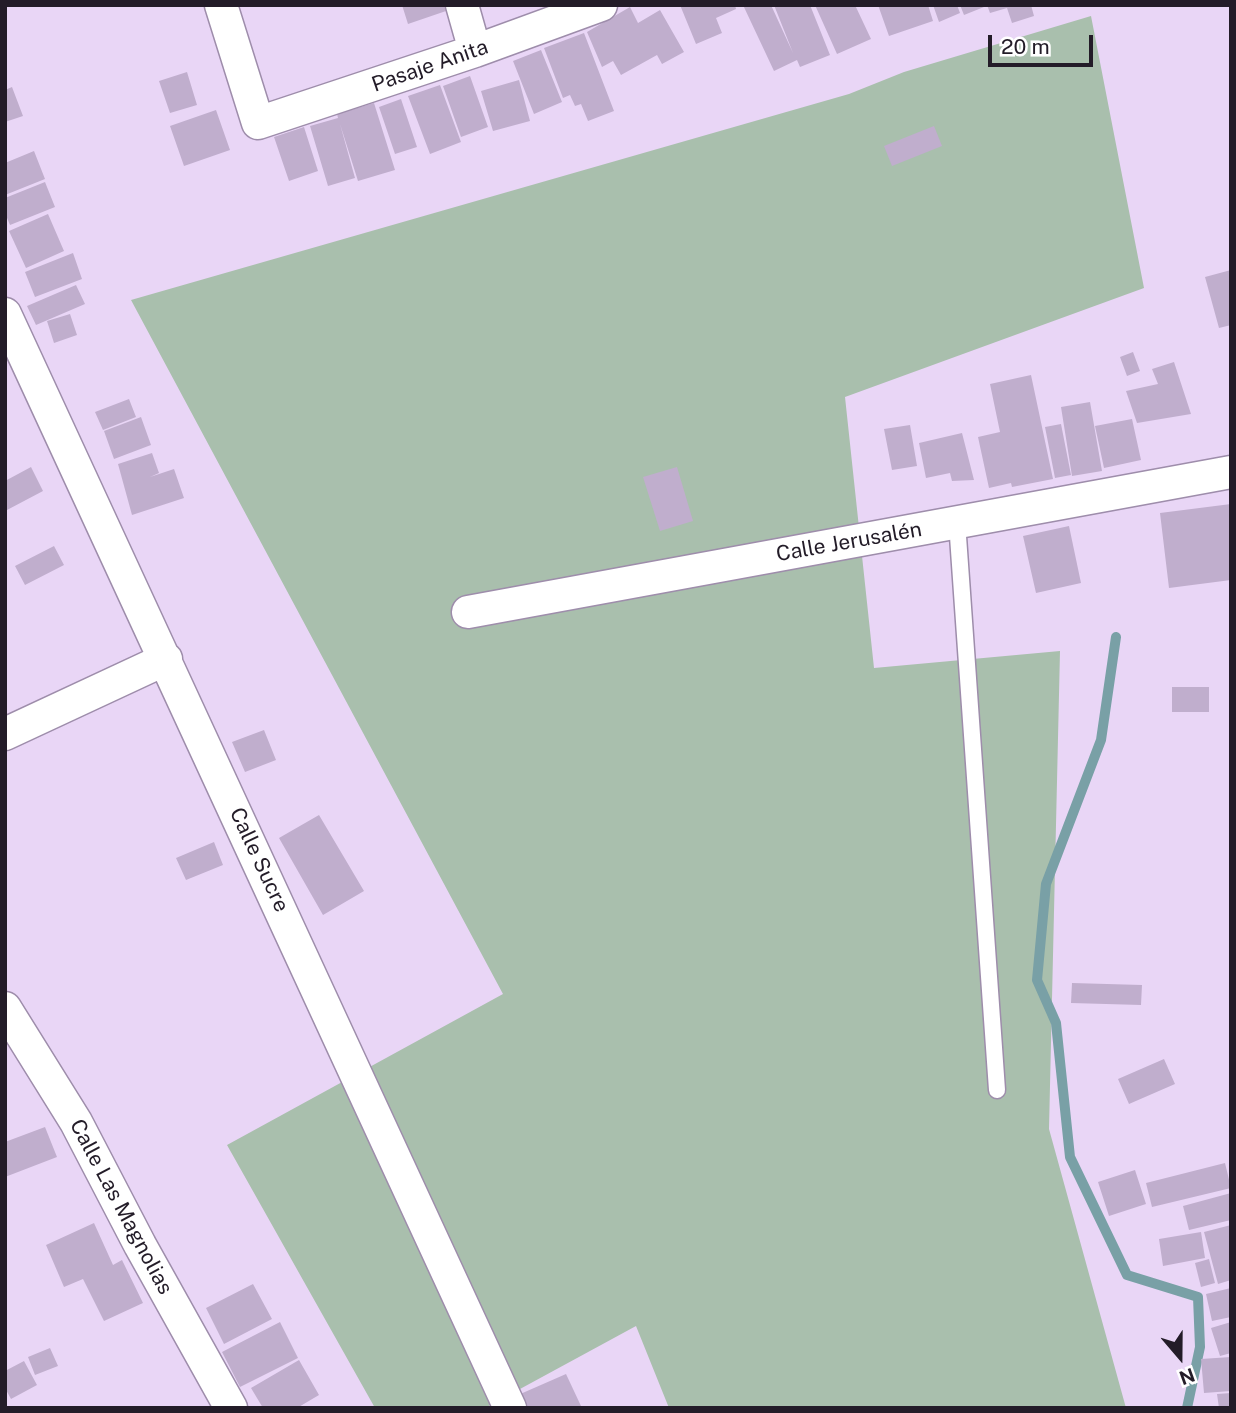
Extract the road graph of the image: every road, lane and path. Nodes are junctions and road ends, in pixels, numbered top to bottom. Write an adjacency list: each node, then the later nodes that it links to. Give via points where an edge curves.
1 (221, 5): 4 (street, Pasaje Anita, via 258,123)
2 (462, 5): 4 (street)
3 (601, 5): 4 (street, Pasaje Anita)
4 (475, 51)
5 (5, 314): 9 (street, Calle Sucre)
6 (1231, 472): 7 (street, Calle Jerusalén)
7 (957, 522): 8 (street, Calle Jerusalén); 12 (lane)
8 (468, 612)
9 (166, 659): 10 (street); 14 (street, Calle Sucre)
10 (5, 734)
11 (5, 1008): 13 (street, Calle Las Magnolias, via 76,1122)
12 (997, 1090)
13 (231, 1408)
14 (510, 1408)

